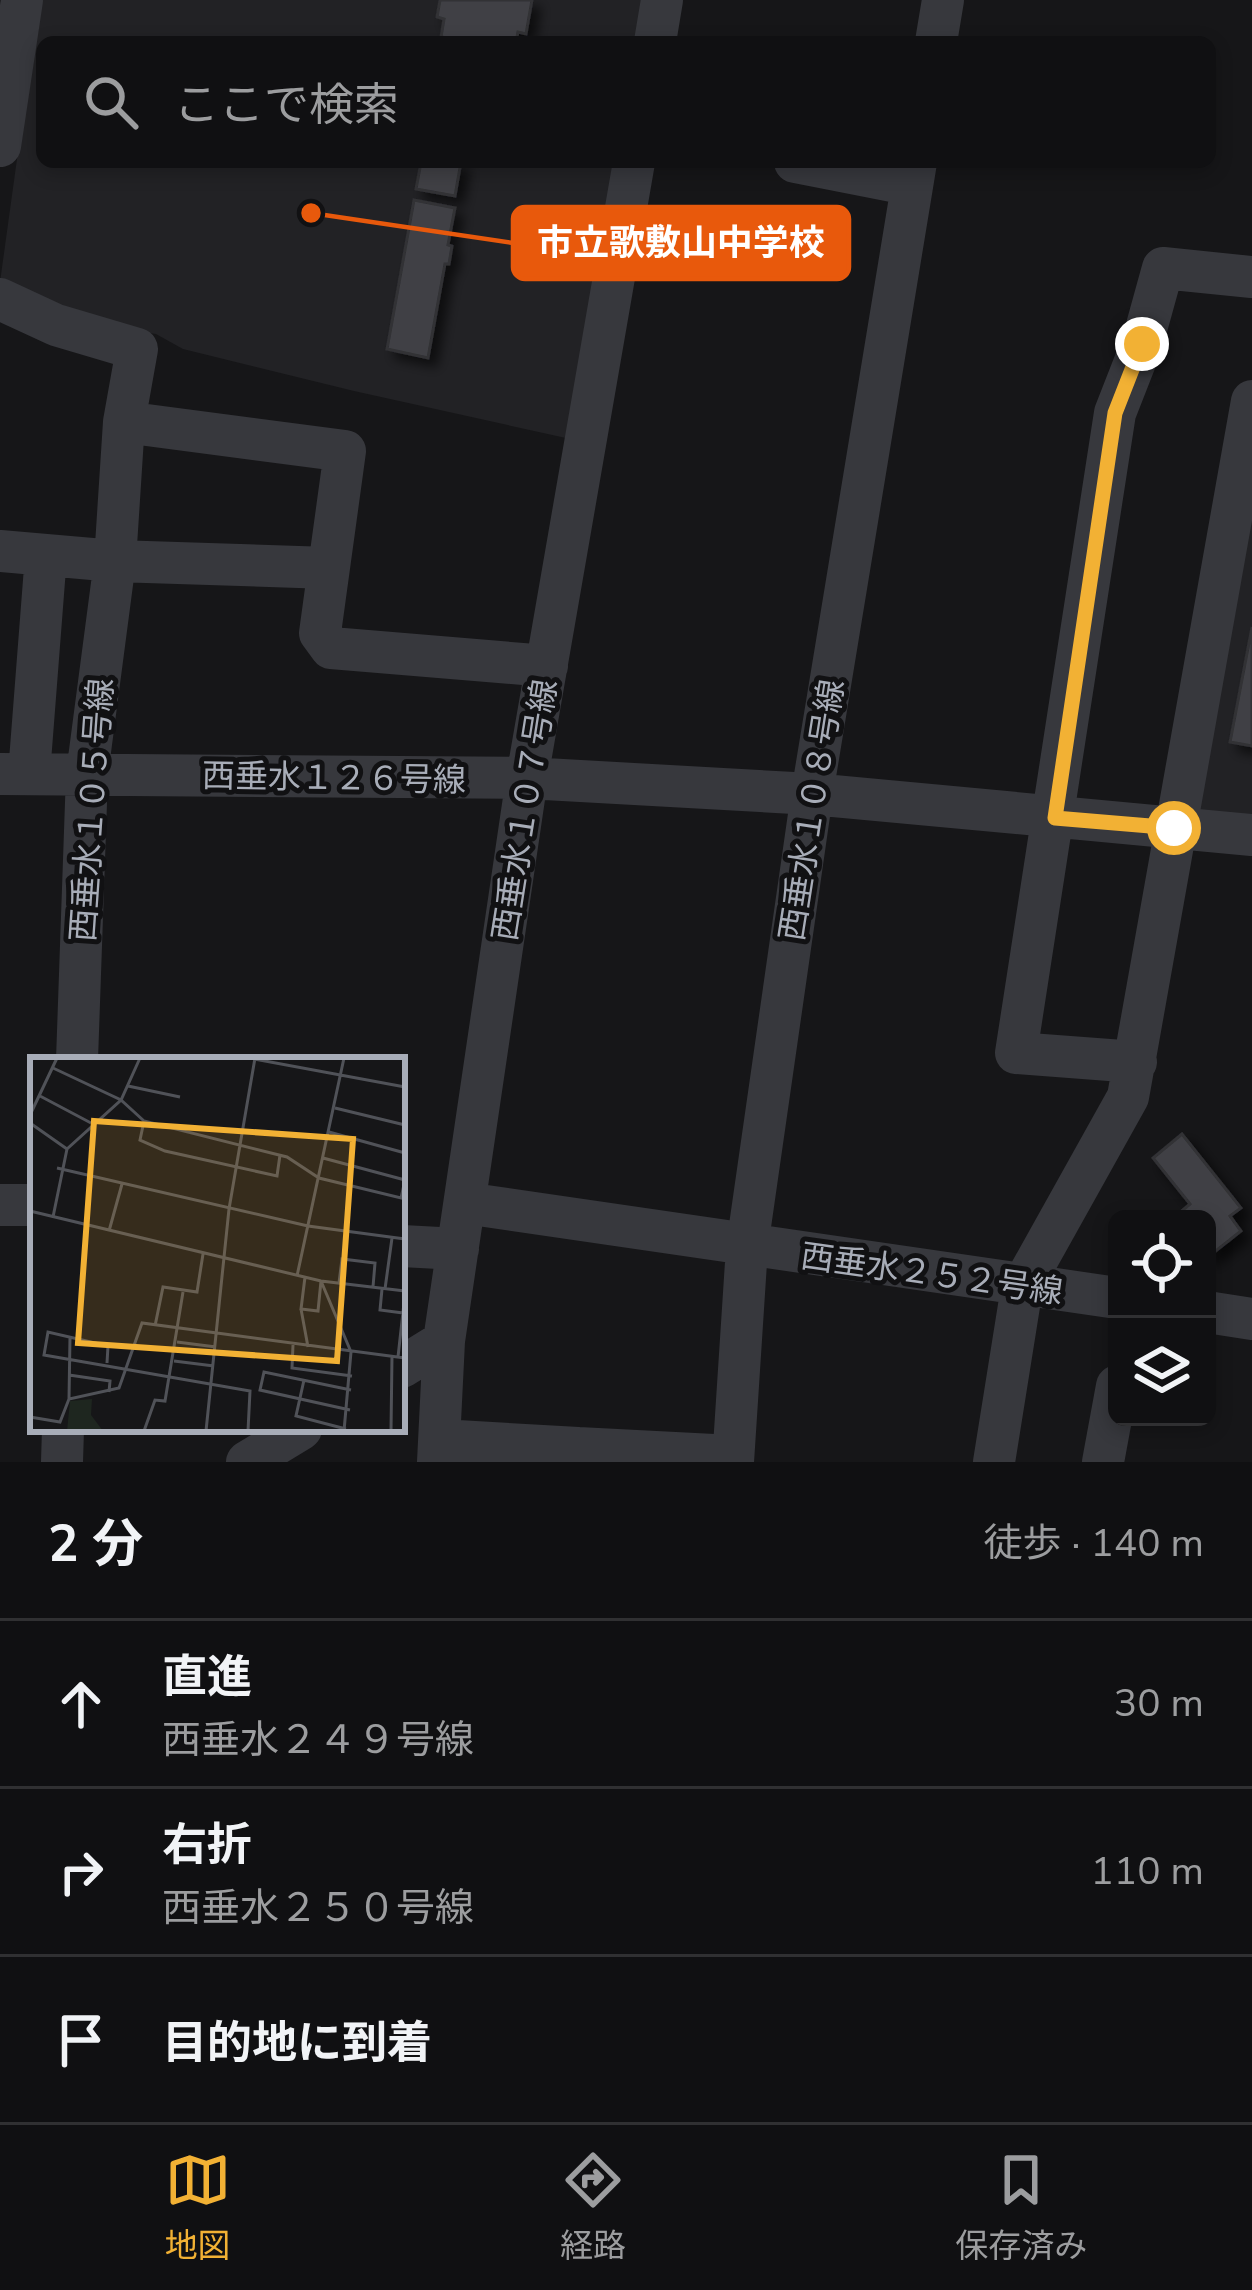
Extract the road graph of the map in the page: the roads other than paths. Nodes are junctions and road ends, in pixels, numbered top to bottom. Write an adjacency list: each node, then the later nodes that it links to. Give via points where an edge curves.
1 (22, 0): 6 (street)
2 (662, 0): 4 (street)
3 (943, 0): 5 (street)
4 (656, 36)
5 (937, 36)
6 (0, 146)
7 (633, 168): 18 (street, 西垂水１０７号線)
8 (854, 168): 9 (street)
9 (914, 174): 22 (street, 西垂水１０８号線)
10 (1252, 277): 23 (street, via 1162,268 1115,413)
11 (0, 298): 13 (street, 西垂水１０５号線, via 137,349)
12 (1252, 401): 24 (street)
13 (124, 422): 16 (street, 西垂水１０５号線); 17 (street, via 345,452)
14 (0, 551): 15 (street)
15 (46, 555): 16 (street); 19 (street)
16 (115, 561): 17 (street); 20 (street, 西垂水１０５号線)
17 (329, 568): 18 (street, via 320,633 331,648)
18 (547, 666): 21 (street, 西垂水１０７号線)
19 (15, 774): 20 (street, 西垂水１２６号線)
20 (87, 774): 21 (street, 西垂水１２６号線); 26 (street, 西垂水１０５号線)
21 (527, 778): 22 (street, 西垂水１２６号線); 28 (street, 西垂水１０７号線)
22 (812, 794): 23 (street, 西垂水１２６号線); 30 (street, 西垂水１０８号線)
23 (1055, 818): 24 (street, 西垂水１２６号線); 27 (street, via 1016,1053)
24 (1174, 828): 25 (street, 西垂水１２６号線); 27 (street)
25 (1252, 835)
26 (76, 1057)
27 (1136, 1062): 32 (street, via 1128,1097)
28 (465, 1203): 30 (street, 西垂水２５２号線); 31 (street, 西垂水１０７号線)
29 (405, 1246): 31 (street)
30 (747, 1246): 32 (street, 西垂水２５２号線); 44 (street, 西垂水１０８号線)
31 (458, 1249): 37 (street, 西垂水１０７号線)
32 (1022, 1288): 33 (street, 西垂水２５２号線); 47 (street)
33 (1108, 1297)
34 (1216, 1313): 35 (street)
35 (1252, 1319)
36 (405, 1339): 37 (street)
37 (445, 1341): 38 (street); 42 (street, 西垂水１０７号線)
38 (405, 1365)
39 (1110, 1426): 48 (street)
40 (63, 1432): 45 (street)
41 (296, 1432): 46 (street)
42 (439, 1451): 43 (street)
43 (577, 1455): 44 (street)
44 (733, 1459)
45 (62, 1462)
46 (248, 1462)
47 (994, 1462)
48 (1103, 1462)

